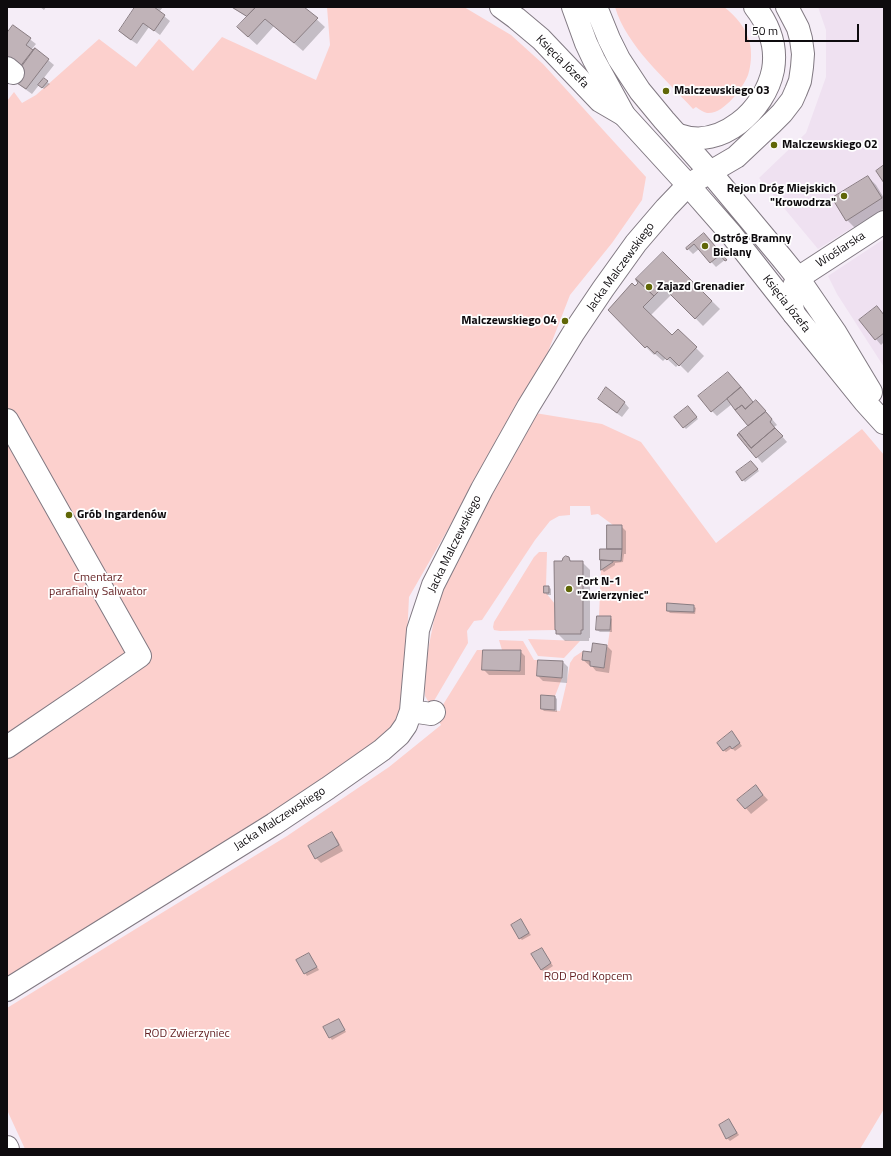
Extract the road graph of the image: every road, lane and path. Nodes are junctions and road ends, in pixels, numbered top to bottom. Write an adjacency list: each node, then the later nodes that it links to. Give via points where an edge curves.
1 (501, 7): 6 (street, Księcia Józefa, via 541,39 600,101)
2 (573, 7): 6 (street, via 594,60)
3 (596, 7): 7 (street, Księcia Józefa, via 629,75 652,106)
4 (755, 7): 7 (street, via 766,23 773,46 773,69 765,93 737,125 716,136 701,139)
5 (787, 7): 8 (street, via 802,39 803,54 802,67 792,100 736,157)
6 (624, 115): 9 (street, Księcia Józefa)
7 (679, 135): 8 (street, Księcia Józefa)
8 (710, 172): 9 (street); 12 (street, Księcia Józefa)
9 (688, 186): 11 (street, Księcia Józefa); 17 (street, Jacka Malczewskiego, via 658,216 603,289 532,401 482,489 433,585 418,630)
10 (884, 222): 12 (street, Wioślarska)
11 (752, 260): 12 (street, via 779,276); 13 (street, Księcia Józefa)
12 (798, 278): 13 (street, via 791,295); 14 (street, Księcia Józefa, via 835,332)
13 (794, 314): 16 (street, Księcia Józefa)
14 (884, 414)
15 (7, 420): 19 (street, via 140,656)
16 (884, 423)
17 (411, 711): 18 (street, via 431,714); 20 (street, Jacka Malczewskiego, via 406,725 382,750 328,788)
18 (434, 712)
19 (7, 747)
20 (7, 990)

